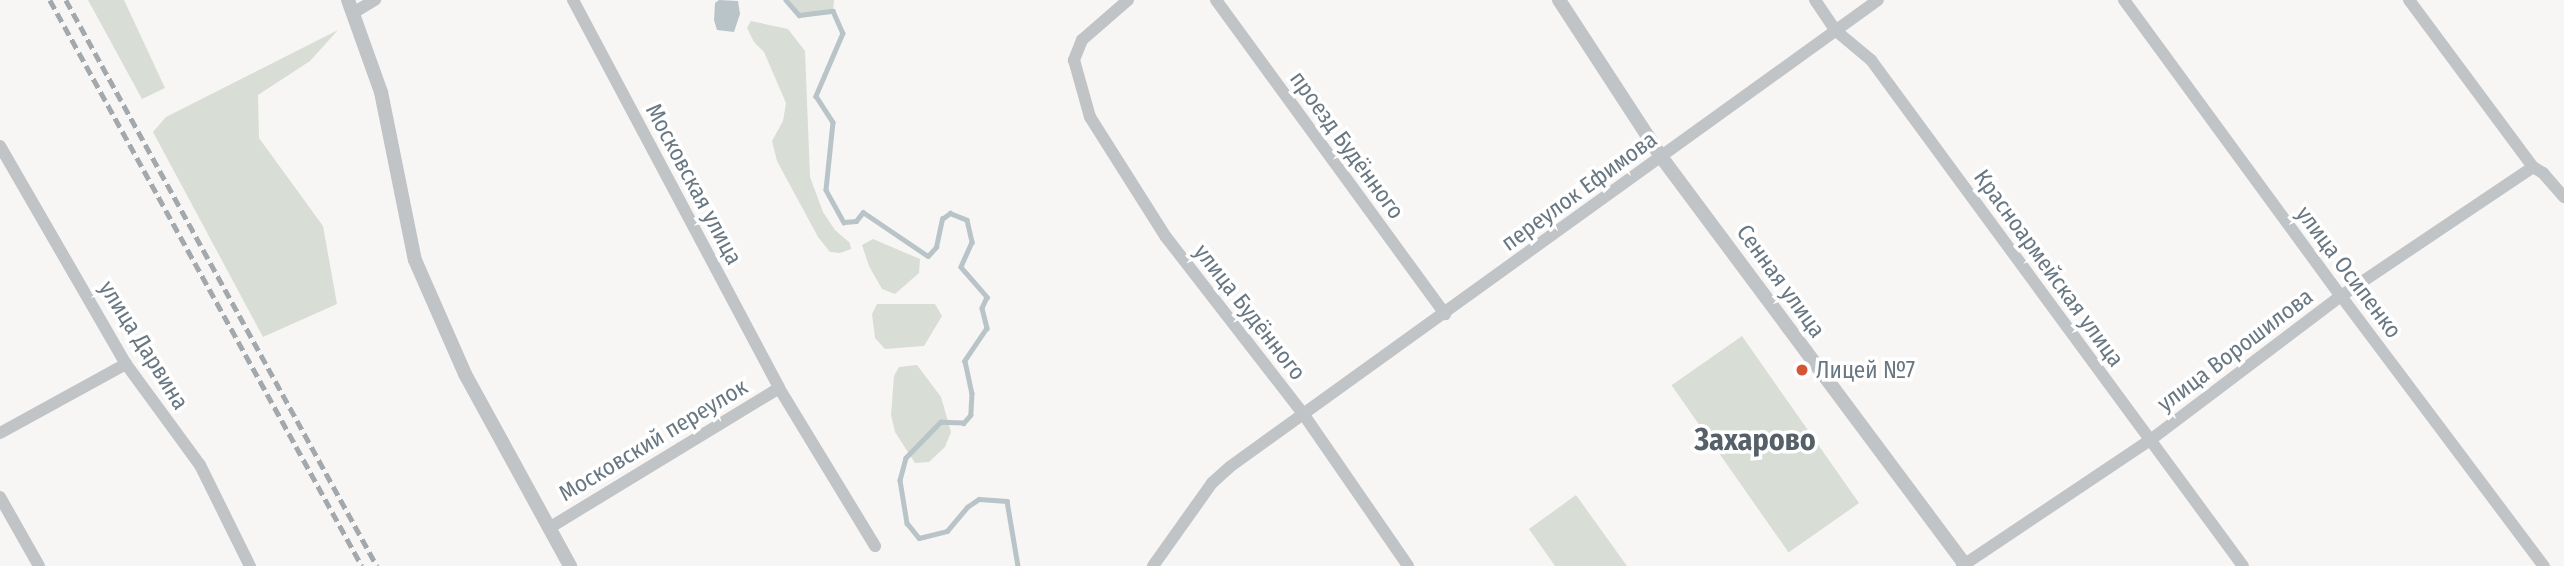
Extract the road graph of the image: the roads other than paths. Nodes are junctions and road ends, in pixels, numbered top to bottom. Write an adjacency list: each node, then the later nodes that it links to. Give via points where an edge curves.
1 (375, 0): 10 (street)
2 (573, 0): 19 (street, Московская улица)
3 (1128, 0): 20 (street, улица Будённого, via 1082,40 1074,60 1090,117 1166,237)
4 (1216, 0): 17 (street, проезд Будённого)
5 (1559, 0): 13 (street, Сенная улица)
6 (1815, 0): 11 (street, Красноармейская улица)
7 (1878, 0): 11 (street, переулок Ефимова)
8 (2124, 0): 16 (street, улица Осипенко)
9 (2409, 0): 14 (street)
10 (351, 7): 24 (street, via 381,92 415,260 465,374)
11 (1835, 30): 13 (street, переулок Ефимова); 22 (street, Красноармейская улица, via 1871,60)
12 (0, 146): 18 (street, улица Дарвина)
13 (1662, 158): 17 (street, переулок Ефимова); 26 (street, Сенная улица)
14 (2533, 167): 15 (street); 16 (street, улица Ворошилова)
15 (2564, 197)
16 (2341, 296): 22 (street, улица Ворошилова); 33 (street, улица Осипенко)
17 (1445, 314): 20 (street, переулок Ефимова)
18 (126, 364): 21 (street); 28 (street, улица Дарвина, via 200,465)
19 (779, 388): 24 (street, Московский переулок); 25 (street, Московская улица)
20 (1304, 415): 30 (street, переулок Ефимова, via 1212,483); 31 (street, улица Будённого)
21 (0, 433)
22 (2149, 441): 26 (street, улица Ворошилова); 32 (street, Красноармейская улица)
23 (0, 497): 27 (street)
24 (549, 528): 29 (street)
25 (875, 546)
26 (1964, 565)
27 (38, 566)
28 (250, 566)
29 (570, 566)
30 (1153, 566)
31 (1408, 566)
32 (2243, 566)
33 (2544, 566)

